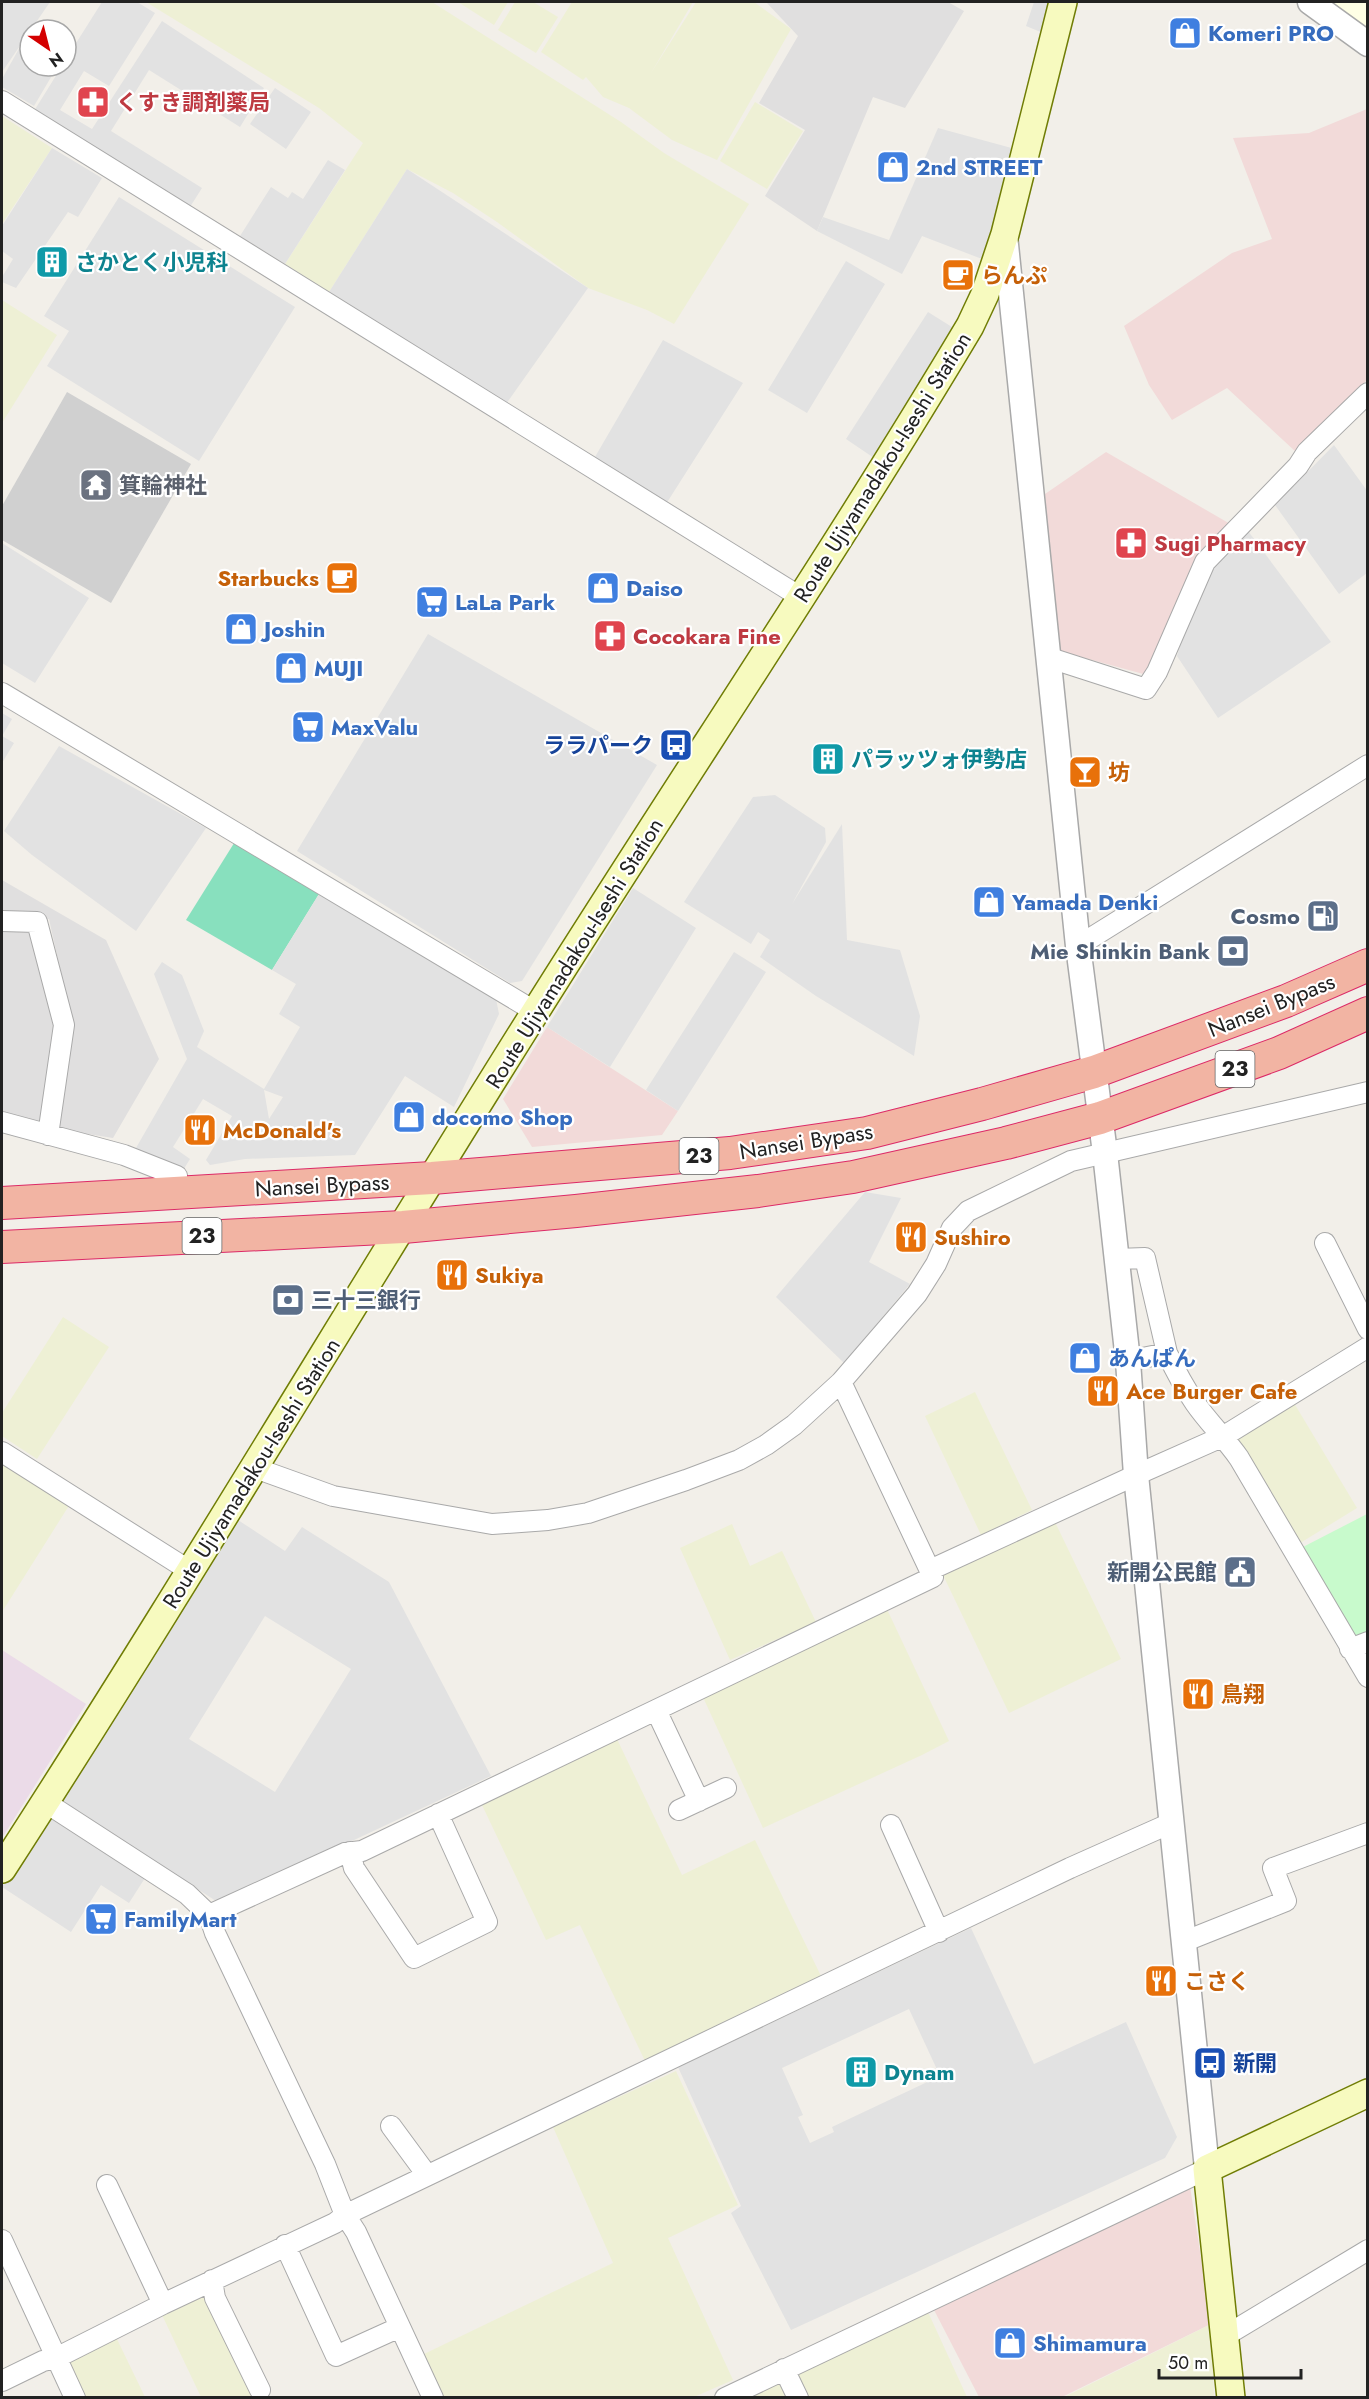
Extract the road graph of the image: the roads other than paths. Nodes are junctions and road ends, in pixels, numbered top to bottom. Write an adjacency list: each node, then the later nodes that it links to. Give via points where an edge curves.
1 (1063, 2): 5 (main road, Route Ujiyamadakou-Iseshi Station)
2 (1310, 2): 3 (street)
3 (1368, 44)
4 (2, 101): 7 (street)
5 (1005, 234): 7 (main road, Route Ujiyamadakou-Iseshi Station, via 970,326); 8 (street)
6 (1368, 393): 8 (street, via 1205,562 1146,689)
7 (802, 598): 14 (main road, Route Ujiyamadakou-Iseshi Station)
8 (1050, 658): 12 (street)
9 (2, 693): 14 (street)
10 (1368, 765): 12 (street)
11 (2, 921): 20 (street, via 37,922 64,1025)
12 (1078, 946): 16 (street)
13 (1368, 965): 16 (highway, Nansei Bypass / 23, via 1286,1001)
14 (536, 1012): 23 (main road, Route Ujiyamadakou-Iseshi Station)
15 (1368, 1013): 18 (highway, Nansei Bypass / 23, via 1279,1053)
16 (1094, 1072): 18 (street); 23 (highway, Nansei Bypass / 23, via 867,1133 730,1153)
17 (1368, 1092): 21 (street)
18 (1100, 1118): 21 (street); 25 (highway, Nansei Bypass / 23, via 843,1179 588,1210)
19 (2, 1122): 20 (street)
20 (48, 1135): 22 (street, via 124,1155)
21 (1105, 1154): 28 (street); 33 (street, via 1071,1161 968,1211 952,1228 917,1294)
22 (177, 1176)
23 (432, 1178): 24 (highway, Nansei Bypass / 23); 25 (main road, Route Ujiyamadakou-Iseshi Station)
24 (2, 1203)
25 (403, 1227): 27 (highway, Nansei Bypass / 23); 36 (main road, Route Ujiyamadakou-Iseshi Station)
26 (1325, 1243): 29 (street)
27 (2, 1247)
28 (1117, 1259): 31 (street, via 1145,1258); 32 (street)
29 (1368, 1329)
30 (1368, 1347): 34 (street)
31 (1167, 1353): 32 (street); 34 (street, via 1196,1404)
32 (1128, 1361): 37 (street)
33 (841, 1382): 36 (street, via 794,1425 739,1460 588,1513 548,1520 492,1524 440,1516 333,1496); 38 (street)
34 (1224, 1437): 37 (street); 40 (street)
35 (2, 1452): 39 (street)
36 (255, 1468): 39 (main road, Route Ujiyamadakou-Iseshi Station)
37 (1136, 1475): 38 (street); 48 (street)
38 (930, 1570): 42 (street, via 933,1577)
39 (190, 1571): 45 (main road, Route Ujiyamadakou-Iseshi Station)
40 (1359, 1646): 41 (street)
41 (1368, 1677)
42 (656, 1710): 44 (street); 47 (street)
43 (726, 1788): 44 (street)
44 (699, 1801): 46 (street)
45 (45, 1802): 52 (main road, Route Ujiyamadakou-Iseshi Station); 53 (street, via 187,1894)
46 (679, 1810)
47 (438, 1815): 51 (street, via 362,1851); 51 (street, via 487,1923 414,1958 354,1868)
48 (1171, 1823): 54 (street); 55 (street)
49 (891, 1825): 54 (street)
50 (1368, 1833): 55 (street, via 1273,1868 1286,1901)
51 (350, 1852): 53 (street)
52 (2, 1869)
53 (209, 1915): 61 (street)
54 (939, 1932): 59 (street)
55 (1184, 1942): 58 (street)
56 (1368, 2093): 58 (main road)
57 (391, 2126): 59 (street)
58 (1207, 2169): 68 (main road); 70 (street)
59 (427, 2175): 61 (street)
60 (107, 2185): 66 (street)
61 (345, 2215): 63 (street); 67 (street)
62 (2, 2240): 69 (street)
63 (285, 2245): 65 (street); 67 (street, via 336,2356)
64 (1368, 2250): 68 (street)
65 (212, 2280): 66 (street); 72 (street, via 215,2298)
66 (163, 2304): 69 (street)
67 (400, 2327): 74 (street)
68 (1225, 2336): 77 (main road)
69 (56, 2358): 71 (street); 73 (street)
70 (784, 2370): 75 (street); 76 (street)
71 (2, 2382)
72 (260, 2390)
73 (75, 2397)
74 (433, 2397)
75 (725, 2397)
76 (798, 2397)
77 (1231, 2397)

